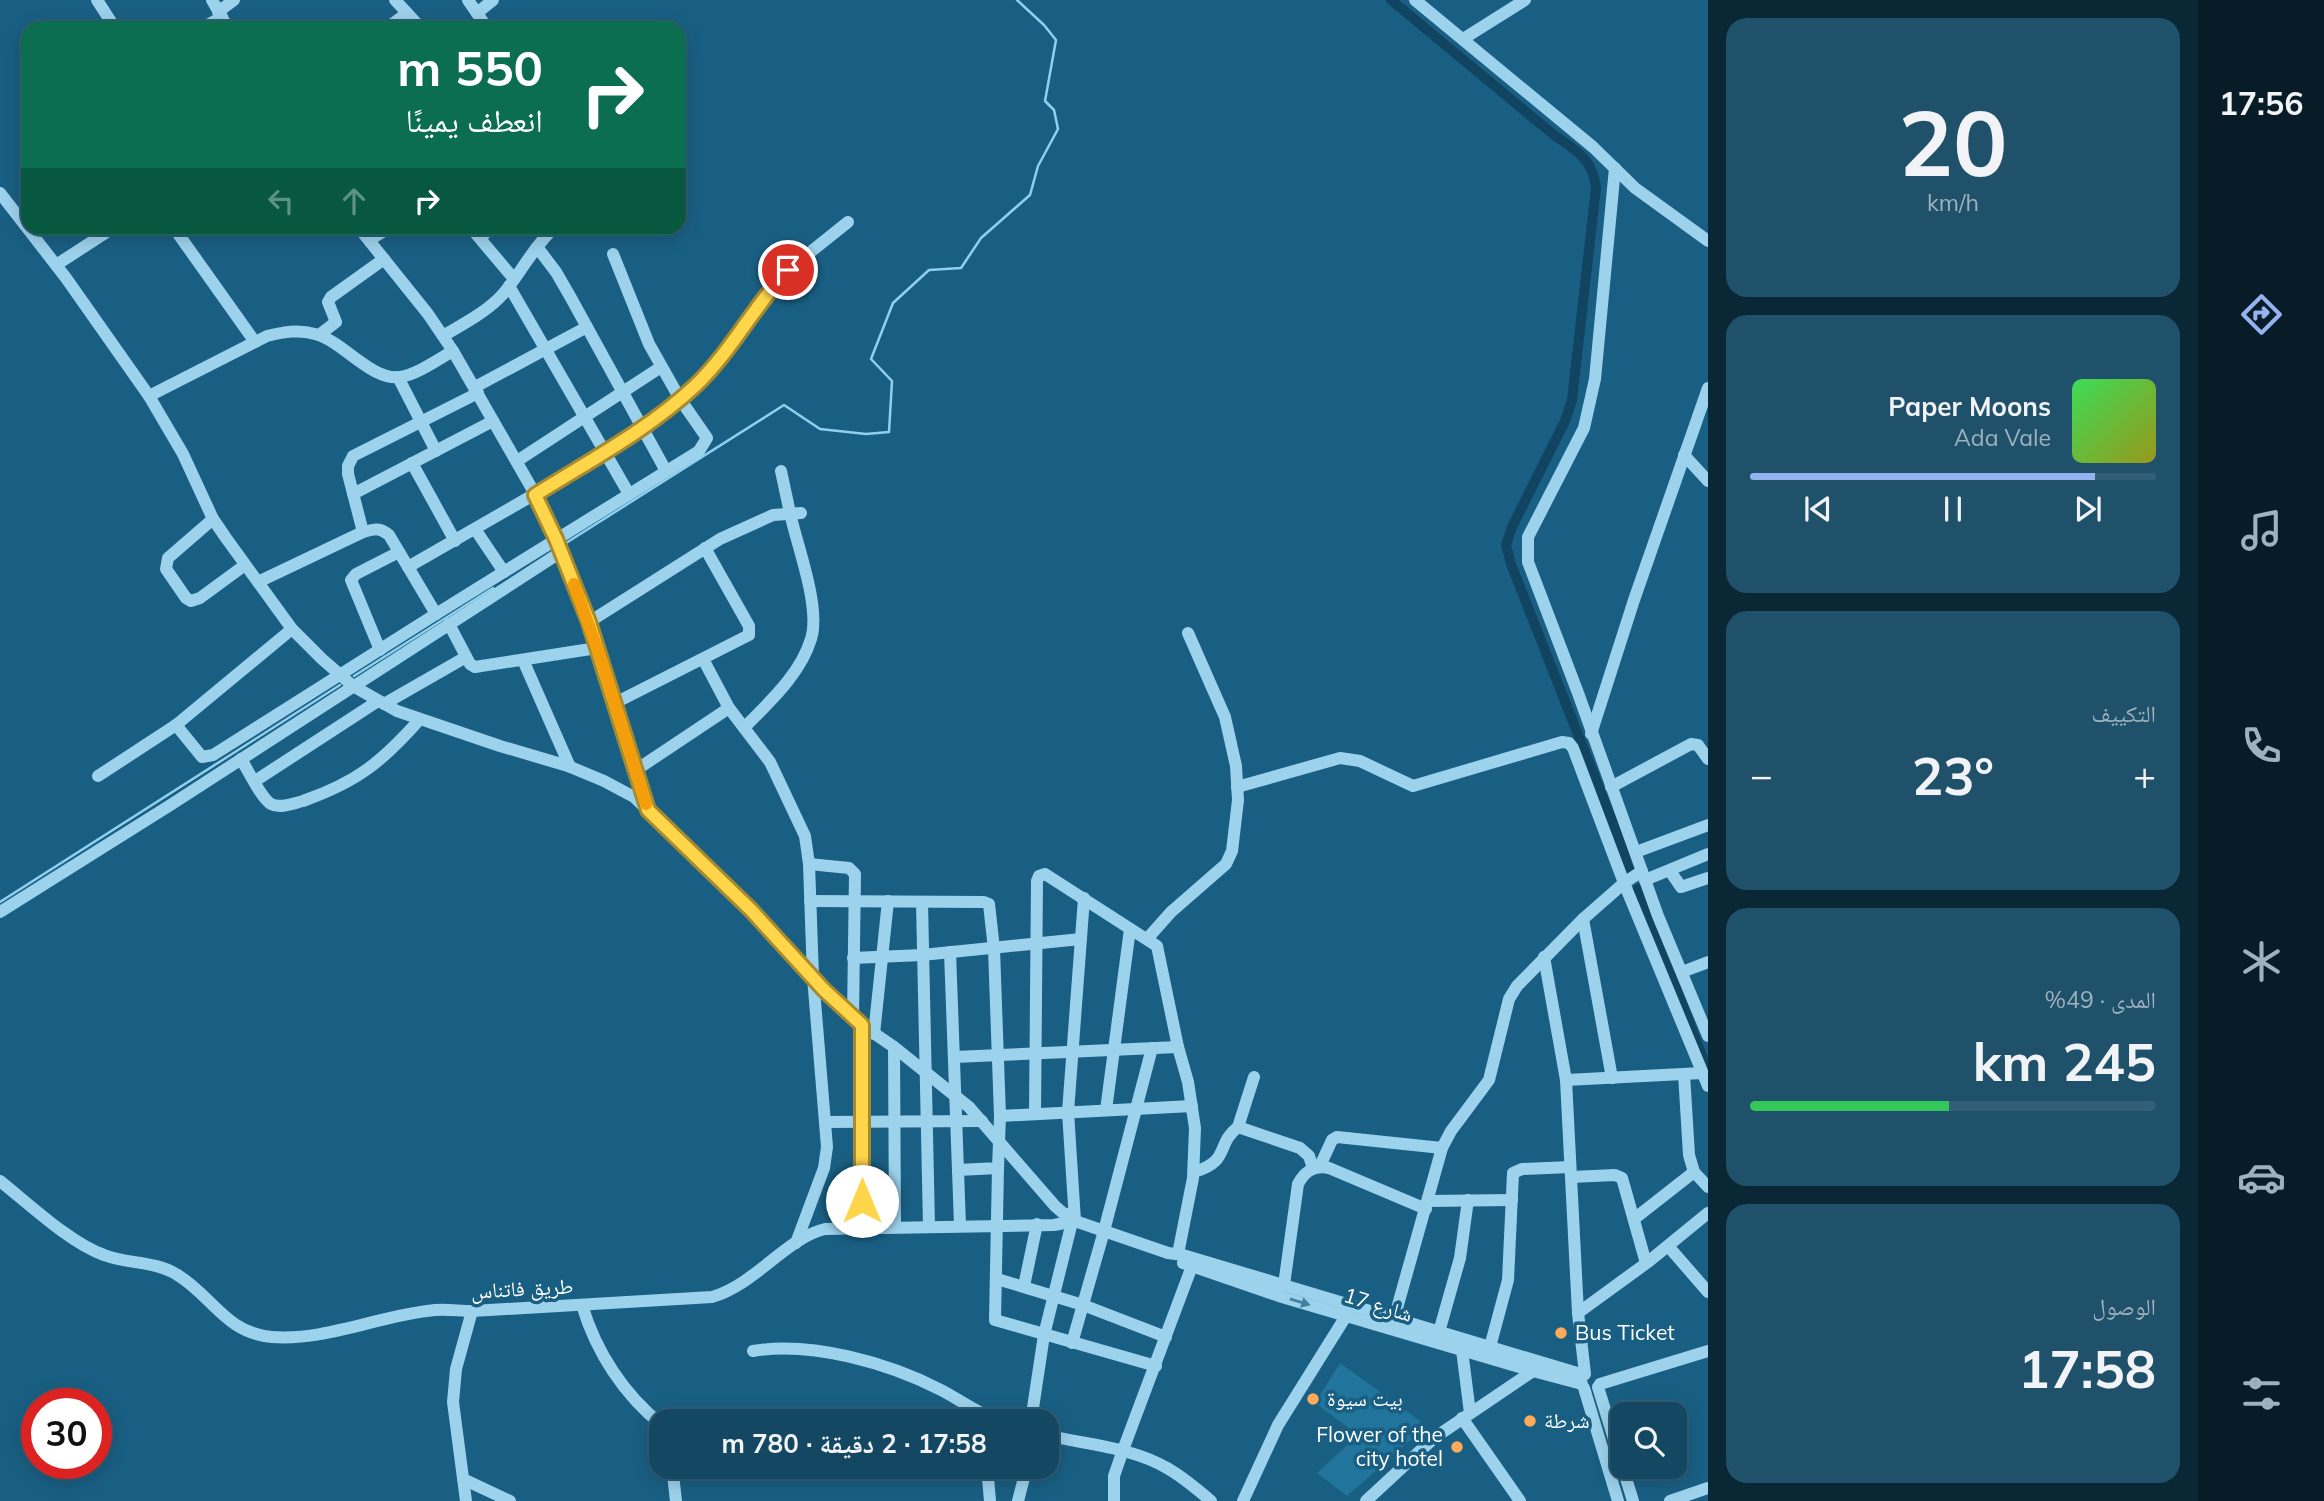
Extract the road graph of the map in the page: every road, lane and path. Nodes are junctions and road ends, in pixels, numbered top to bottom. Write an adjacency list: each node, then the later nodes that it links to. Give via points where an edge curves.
1 (97, 0): 11 (street)
2 (234, 0): 10 (street)
3 (395, 0): 8 (street)
4 (468, 0): 9 (street)
5 (493, 0): 9 (street)
6 (1415, 0): 15 (street)
7 (1525, 0): 15 (street)
8 (407, 13): 12 (street); 13 (street)
9 (477, 13): 14 (street)
10 (220, 14)
11 (111, 21)
12 (396, 21)
13 (414, 21)
14 (481, 21)
15 (1463, 39): 16 (street)
16 (1615, 168): 32 (street, via 1650,200); 97 (street, via 1590,404 1584,428 1526,545 1528,562)
17 (0, 193): 19 (street)
18 (0, 201): 19 (street)
19 (16, 216): 20 (street)
20 (21, 222)
21 (848, 222): 50 (street, via 772,286 710,370)
22 (31, 235): 36 (street)
23 (102, 235): 36 (street)
24 (179, 235): 41 (street)
25 (365, 235): 31 (street)
26 (377, 235): 31 (street)
27 (477, 235): 30 (street)
28 (483, 235): 30 (street)
29 (548, 235): 33 (street)
30 (480, 238): 37 (street)
31 (369, 240): 35 (street)
32 (1708, 241)
33 (537, 247): 37 (street); 38 (street)
34 (613, 254): 44 (street)
35 (384, 259): 39 (street, via 331,296 328,302 336,322); 40 (street)
36 (55, 265): 49 (street)
37 (512, 282): 40 (street, via 494,302); 42 (street)
38 (587, 327): 42 (street); 48 (street)
39 (319, 335): 41 (street, via 287,331); 45 (street, via 371,369)
40 (443, 336): 43 (street)
41 (255, 342): 49 (street)
42 (545, 348): 47 (street); 51 (street)
43 (453, 351): 45 (street); 47 (street)
44 (661, 367): 48 (street); 50 (street)
45 (398, 377): 53 (street)
46 (1708, 388): 57 (street)
47 (477, 390): 52 (street); 53 (street)
48 (622, 391): 51 (street); 54 (street)
49 (149, 396): 67 (street)
50 (680, 399): 54 (street); 60 (street, via 706,442)
51 (584, 418): 56 (street); 58 (street)
52 (493, 421): 55 (street); 58 (street)
53 (421, 422): 55 (street); 63 (street, via 353,456 348,466)
54 (642, 427): 56 (street); 60 (street)
55 (436, 451): 59 (street)
56 (604, 451): 64 (street); 65 (street)
57 (1684, 455): 62 (street); 97 (street)
58 (517, 461): 65 (street)
59 (412, 463): 63 (street); 71 (street)
60 (666, 471): 64 (street)
61 (781, 471): 66 (street)
62 (1708, 481)
63 (353, 494): 69 (street)
64 (629, 494): 70 (street)
65 (535, 495): 68 (street); 70 (street)
66 (796, 513): 72 (street, via 765,518); 96 (street, via 813,618 812,638 783,687)
67 (213, 519): 75 (street); 75 (street, via 166,561 166,569 186,598 200,598)
68 (475, 529): 71 (street); 77 (street)
69 (363, 532): 73 (street, via 384,530); 78 (street)
70 (556, 539): 74 (street); 77 (street)
71 (455, 541): 76 (street)
72 (705, 548): 80 (street); 87 (street, via 750,630 746,637)
73 (399, 552): 76 (street); 85 (street, via 351,580)
74 (561, 552): 80 (street); 81 (street)
75 (246, 565): 78 (street)
76 (408, 568): 79 (street)
77 (503, 572): 79 (street)
78 (258, 582): 82 (street)
79 (436, 614): 85 (street)
80 (589, 622): 84 (street)
81 (449, 624): 86 (street); 90 (street)
82 (292, 629): 89 (street); 95 (street)
83 (1188, 633): 104 (street, via 1225,717)
84 (597, 648): 88 (street); 92 (street)
85 (380, 650): 89 (street)
86 (466, 657): 88 (street, via 478,668); 91 (street)
87 (703, 659): 92 (street); 93 (street)
88 (523, 660): 100 (street)
89 (341, 675): 90 (street); 95 (street, via 209,757 202,757)
90 (353, 686): 91 (street); 98 (street)
91 (381, 703): 94 (street); 103 (street)
92 (614, 703): 101 (street)
93 (729, 708): 96 (street); 101 (street)
94 (420, 719): 100 (street); 103 (street, via 370,769 323,794 275,806)
95 (176, 725): 102 (street)
96 (744, 728): 110 (street, via 770,762 805,836)
97 (1591, 734): 105 (street)
98 (241, 759): 103 (street); 120 (street)
99 (1708, 759): 105 (street, via 1701,747 1691,744)
100 (570, 766): 106 (street, via 621,790)
101 (636, 770): 106 (street)
102 (97, 776)
103 (255, 781)
104 (1237, 787): 114 (street, via 1340,758 1360,761 1413,786 1567,742); 124 (street, via 1230,859)
105 (1611, 787): 108 (street)
106 (648, 810): 134 (street)
107 (1708, 825): 108 (street)
108 (1636, 852): 112 (street)
109 (1708, 854): 111 (street)
110 (809, 864): 116 (street); 118 (street, via 849,868 855,874)
111 (1670, 871): 112 (street); 113 (street, via 1683,888)
112 (1644, 876): 114 (street); 133 (street)
113 (1708, 878)
114 (1624, 883): 121 (street); 147 (street)
115 (1084, 898): 122 (street); 123 (street); 125 (street, via 1050,875 1039,876)
116 (810, 901): 118 (street); 134 (street)
117 (888, 901): 118 (street); 119 (street); 129 (street)
118 (855, 902): 131 (street)
119 (922, 902): 126 (street, via 987,903); 128 (street)
120 (0, 912)
121 (1583, 919): 130 (street); 150 (street)
122 (1130, 929): 124 (street); 141 (street)
123 (1081, 939): 125 (street); 142 (street)
124 (1147, 939): 139 (street, via 1157,946)
125 (1038, 944): 126 (street); 143 (street)
126 (994, 949): 127 (street); 144 (street)
127 (950, 952): 128 (street); 145 (street)
128 (922, 955): 129 (street); 146 (street)
129 (882, 957): 131 (street); 136 (street)
130 (1544, 957): 151 (street); 168 (street, via 1512,992 1489,1080)
131 (853, 958): 135 (street)
132 (1708, 962): 133 (street)
133 (1682, 972): 137 (street)
134 (813, 977): 135 (street); 161 (street)
135 (857, 1021): 136 (street); 162 (street)
136 (874, 1034): 138 (street)
137 (1708, 1036)
138 (894, 1047): 146 (street); 163 (street)
139 (1178, 1047): 140 (street); 154 (street)
140 (1152, 1048): 141 (street); 155 (street)
141 (1114, 1049): 142 (street); 156 (street)
142 (1072, 1051): 143 (street); 157 (street)
143 (1036, 1054): 144 (street); 158 (street)
144 (998, 1056): 145 (street); 159 (street)
145 (954, 1057): 153 (street)
146 (924, 1070): 153 (street); 164 (street)
147 (1702, 1073): 148 (street); 152 (street)
148 (1684, 1074): 150 (street); 174 (street)
149 (1254, 1077): 166 (street)
150 (1612, 1078): 151 (street)
151 (1566, 1080): 173 (street)
152 (1708, 1086)
153 (954, 1094): 160 (street); 165 (street)
154 (1192, 1106): 155 (street); 172 (street)
155 (1136, 1108): 156 (street); 189 (street)
156 (1105, 1110): 157 (street)
157 (1068, 1112): 158 (street); 182 (street)
158 (1035, 1114): 159 (street)
159 (1000, 1116): 167 (street)
160 (982, 1121): 165 (street); 167 (street)
161 (825, 1122): 162 (street); 190 (street, via 824,1168)
162 (862, 1123): 163 (street); 188 (street)
163 (895, 1123): 164 (street); 186 (street)
164 (926, 1123): 165 (street); 187 (street)
165 (956, 1123): 171 (street)
166 (1238, 1127): 169 (street, via 1300,1148); 172 (street, via 1216,1163)
167 (1000, 1140): 170 (street); 182 (street, via 1055,1206)
168 (1442, 1148): 169 (street, via 1337,1137); 179 (street)
169 (1317, 1167): 179 (street); 196 (street, via 1298,1184)
170 (998, 1168): 171 (street); 185 (street)
171 (958, 1170): 184 (street)
172 (1194, 1172): 192 (street)
173 (1570, 1172): 178 (street, via 1516,1171); 181 (street, via 1619,1176); 203 (street)
174 (1694, 1172): 176 (street); 181 (street)
175 (0, 1181): 202 (street, طريق فاتناس, via 91,1249 177,1274 227,1319 257,1334 317,1334 435,1310)
176 (1708, 1187)
177 (1468, 1200): 178 (street); 179 (street); 206 (street, via 1460,1258)
178 (1512, 1200): 210 (street, via 1508,1280)
179 (1427, 1205): 205 (street)
180 (1708, 1213): 191 (street)
181 (1634, 1219): 193 (street)
182 (1074, 1220): 183 (street, طريق فاتناس); 189 (street, شارع 17); 199 (street)
183 (1037, 1224): 185 (street, طريق فاتناس); 197 (street)
184 (960, 1225): 185 (street, طريق فاتناس); 187 (street, طريق فاتناس)
185 (997, 1225): 195 (street)
186 (895, 1226): 187 (street, طريق فاتناس); 188 (street, طريق فاتناس)
187 (929, 1226)
188 (862, 1227): 190 (street, طريق فاتناس, via 817,1231)
189 (1104, 1231): 192 (street, شارع 17); 201 (street)
190 (796, 1244): 200 (street, طريق فاتناس, via 739,1287 712,1297)
191 (1668, 1246): 193 (street); 198 (street)
192 (1173, 1254): 194 (street, شارع 17, via 1179,1262); 196 (street, شارع 17)
193 (1646, 1263): 203 (street)
194 (1192, 1266): 204 (street, شارع 17, one-way to 204); 208 (street)
195 (996, 1279): 197 (street); 207 (street, via 995,1320)
196 (1284, 1285): 205 (street, شارع 17)
197 (1024, 1286): 199 (street)
198 (1708, 1292)
199 (1053, 1296): 201 (street); 207 (street)
200 (582, 1305): 202 (street, طريق فاتناس); 220 (street, via 611,1368)
201 (1083, 1306): 208 (street); 209 (street)
202 (472, 1311): 226 (street, via 453,1384)
203 (1578, 1313): 216 (street)
204 (1346, 1316): 211 (street, شارع 17); 241 (street, via 1278,1425)
205 (1394, 1319): 206 (street, شارع 17)
206 (1440, 1332): 210 (street, شارع 17)
207 (1044, 1335): 209 (street); 219 (street)
208 (1167, 1337): 214 (street)
209 (1072, 1343): 214 (street)
210 (1490, 1347): 216 (street, شارع 17)
211 (1462, 1350): 215 (street, شارع 17); 221 (street)
212 (753, 1351): 218 (street, via 804,1349 848,1357 900,1372)
213 (1708, 1351): 217 (street)
214 (1156, 1366): 224 (street)
215 (1533, 1371): 216 (street, شارع 17); 221 (street)
216 (1584, 1380): 217 (street, via 1592,1391); 225 (street)
217 (1599, 1386): 223 (street)
218 (976, 1409)
219 (1033, 1409)
220 (649, 1415)
221 (1466, 1416): 242 (street, via 1413,1456); 243 (street)
222 (1059, 1437): 224 (street)
223 (1610, 1447)
224 (1123, 1450): 239 (street, via 1114,1476); 240 (street, via 1165,1467)
225 (1610, 1450)
226 (463, 1479): 234 (street); 235 (street)
227 (673, 1479): 236 (street)
228 (988, 1479): 237 (street)
229 (1024, 1479): 238 (street)
230 (1615, 1479): 244 (street)
231 (1623, 1479): 245 (street)
232 (1708, 1489): 233 (street)
233 (1692, 1498): 246 (street)
234 (466, 1501)
235 (510, 1501)
236 (676, 1501)
237 (990, 1501)
238 (1018, 1501)
239 (1114, 1501)
240 (1211, 1501)
241 (1243, 1501)
242 (1366, 1501)
243 (1520, 1501)
244 (1618, 1501)
245 (1633, 1501)
246 (1670, 1501)

